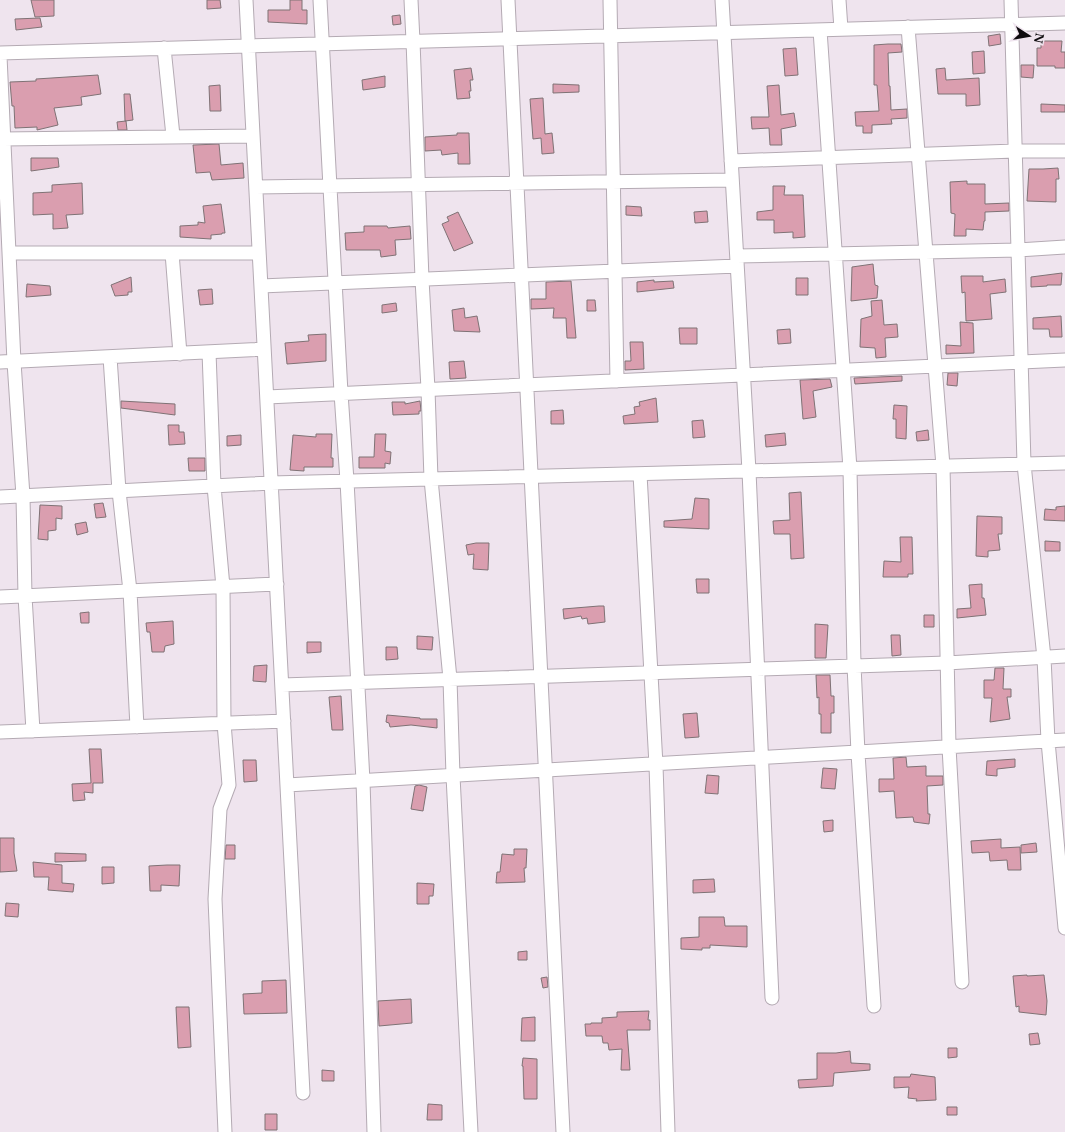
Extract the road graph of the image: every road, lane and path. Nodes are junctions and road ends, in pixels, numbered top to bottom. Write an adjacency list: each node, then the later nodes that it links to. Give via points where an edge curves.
1 (246, 0): 19 (street)
2 (320, 0): 18 (street)
3 (411, 0): 17 (street)
4 (508, 0): 16 (street)
5 (610, 0): 15 (street)
6 (722, 0): 14 (street)
7 (838, 0): 12 (street)
8 (1011, 0): 10 (street)
9 (1065, 23): 10 (street)
10 (1012, 25): 11 (street); 26 (street)
11 (908, 28): 12 (street); 27 (street)
12 (841, 29): 13 (street)
13 (820, 30): 14 (street); 28 (street)
14 (724, 33): 15 (street); 29 (street)
15 (612, 36): 16 (street); 31 (street)
16 (510, 38): 17 (street); 32 (street)
17 (413, 41): 18 (street); 33 (street)
18 (323, 44): 19 (street); 34 (street)
19 (249, 46): 20 (street); 23 (street)
20 (164, 48): 21 (street); 22 (street)
21 (0, 55): 24 (street)
22 (173, 136): 23 (street); 24 (street)
23 (253, 136): 35 (street)
24 (3, 139): 36 (street)
25 (1065, 150): 26 (street)
26 (1015, 151): 27 (street); 38 (street)
27 (919, 155): 28 (street); 39 (street)
28 (829, 158): 29 (street); 43 (street)
29 (731, 161): 30 (street)
30 (732, 180): 31 (street); 44 (street)
31 (614, 182): 32 (street); 45 (street)
32 (516, 183): 33 (street); 46 (street)
33 (418, 185): 34 (street); 47 (street)
34 (330, 186): 35 (street); 48 (street)
35 (256, 187): 42 (street)
36 (3, 188): 40 (street)
37 (1065, 247): 38 (street)
38 (1018, 250): 39 (street); 57 (street)
39 (926, 252): 43 (street); 58 (street)
40 (9, 253): 41 (street); 56 (street)
41 (172, 253): 42 (street); 52 (street)
42 (259, 253): 49 (street)
43 (836, 254): 44 (street); 59 (street)
44 (737, 261): 45 (street); 60 (street)
45 (615, 271): 46 (street); 61 (street)
46 (521, 275): 47 (street); 62 (street)
47 (422, 279): 48 (street); 63 (street)
48 (335, 283): 49 (street); 64 (street)
49 (261, 286): 50 (street)
50 (264, 349): 51 (street); 65 (street)
51 (209, 352): 52 (street); 76 (street)
52 (180, 354): 53 (street)
53 (110, 357): 56 (street); 77 (street)
54 (1065, 360): 57 (street)
55 (0, 362): 56 (street)
56 (14, 362): 78 (street)
57 (1021, 362): 58 (street); 67 (street)
58 (935, 366): 59 (street); 68 (street)
59 (843, 370): 60 (street); 69 (street)
60 (744, 375): 61 (street); 70 (street)
61 (617, 381): 62 (street)
62 (526, 385): 63 (street); 72 (street)
63 (428, 389): 64 (street); 73 (street)
64 (341, 393): 65 (street); 74 (street)
65 (267, 396): 75 (street)
66 (1065, 463): 67 (street)
67 (1024, 464): 68 (street); 86 (street)
68 (943, 466): 69 (street); 87 (street)
69 (850, 469): 70 (street); 88 (street)
70 (749, 471): 71 (street); 89 (street)
71 (640, 474): 72 (street); 90 (street)
72 (531, 476): 73 (street); 91 (street)
73 (430, 479): 74 (street); 92 (street)
74 (347, 481): 75 (street); 93 (street)
75 (271, 483): 76 (street); 80 (street)
76 (214, 486): 77 (street); 81 (street)
77 (119, 491): 78 (street); 82 (street)
78 (23, 496): 79 (street); 83 (street)
79 (0, 497)
80 (276, 584): 81 (street); 94 (street)
81 (222, 587): 82 (street); 96 (street)
82 (130, 591): 83 (street); 97 (street)
83 (25, 596): 84 (street); 98 (street)
84 (0, 597)
85 (1065, 656): 86 (street)
86 (1044, 658): 87 (street); 101 (street)
87 (947, 663): 88 (street); 102 (street)
88 (854, 665): 89 (street); 103 (street)
89 (758, 668): 90 (street); 104 (street)
90 (652, 672): 91 (street); 105 (street)
91 (540, 676): 92 (street); 106 (street)
92 (450, 679): 93 (street); 107 (street)
93 (357, 682): 94 (street); 108 (street)
94 (282, 684): 95 (street)
95 (284, 721): 96 (street); 109 (street)
96 (224, 723): 97 (street); 115 (street, via 229,785 220,809 215,899)
97 (137, 727): 98 (street)
98 (33, 731): 99 (street)
99 (0, 732)
100 (1065, 740): 101 (street)
101 (1048, 741): 102 (street); 110 (street)
102 (949, 747): 103 (street); 111 (street)
103 (858, 753): 104 (street); 113 (street)
104 (762, 758): 105 (street); 112 (street)
105 (656, 765): 106 (street); 119 (street)
106 (545, 771): 107 (street); 118 (street)
107 (453, 776): 108 (street); 117 (street)
108 (363, 781): 109 (street); 116 (street)
109 (287, 785): 114 (street)
110 (1065, 928)
111 (962, 982)
112 (772, 998)
113 (874, 1006)
114 (303, 1093)
115 (225, 1132)
116 (374, 1132)
117 (471, 1132)
118 (563, 1132)
119 (668, 1132)

